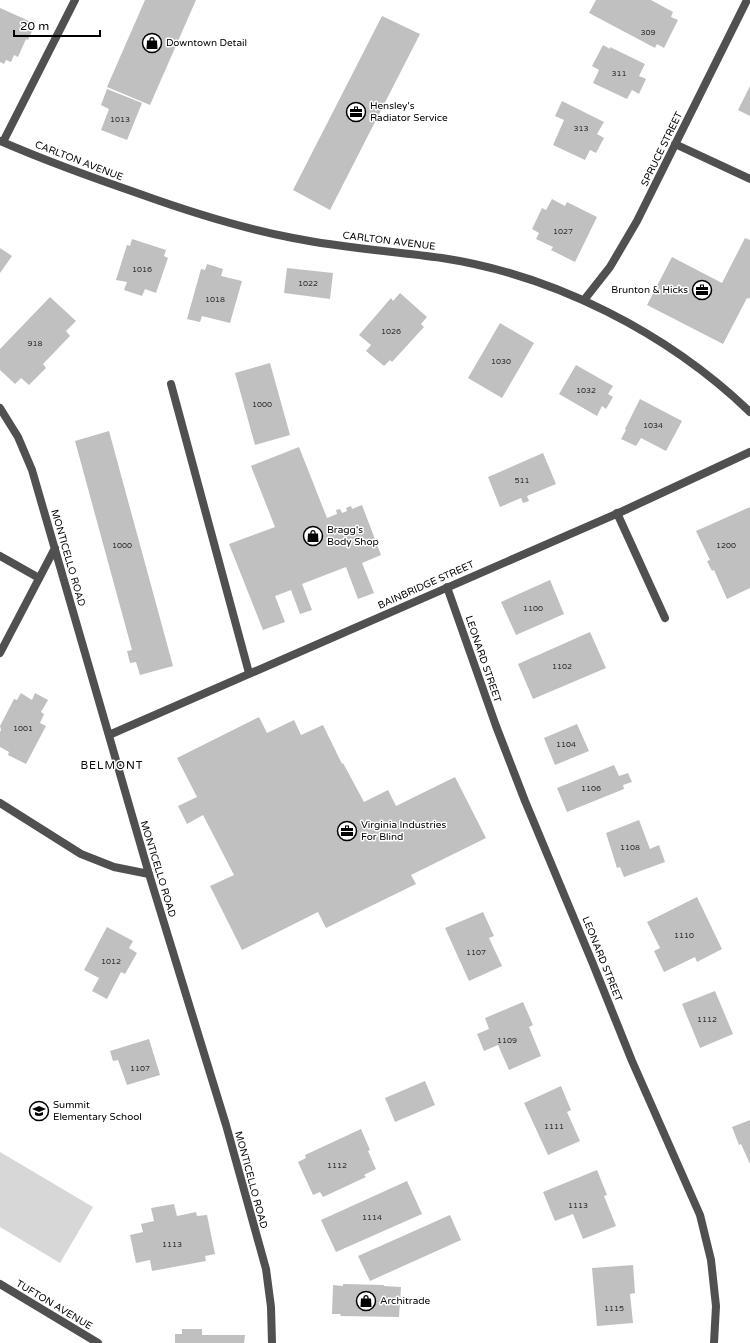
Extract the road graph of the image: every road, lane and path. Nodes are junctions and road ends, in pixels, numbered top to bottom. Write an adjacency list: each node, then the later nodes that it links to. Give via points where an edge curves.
1 (75, 0): 3 (street)
2 (747, 0): 4 (street, SPRUCE STREET)
3 (2, 141): 6 (street, CARLTON AVENUE, via 96,179 200,215 292,238 443,258 493,269)
4 (675, 144): 5 (street); 6 (street, SPRUCE STREET, via 637,221 610,267)
5 (750, 179)
6 (584, 300): 9 (street, CARLTON AVENUE, via 635,326 690,361)
7 (171, 384): 18 (street)
8 (0, 408): 12 (street, MONTICELLO ROAD, via 18,437 32,470)
9 (750, 412)
10 (750, 452): 11 (street, BAINBRIDGE STREET)
11 (617, 513): 15 (street, BAINBRIDGE STREET); 16 (street)
12 (55, 548): 14 (street); 19 (street, MONTICELLO ROAD)
13 (0, 556): 14 (street)
14 (39, 578): 17 (street)
15 (447, 587): 18 (street, BAINBRIDGE STREET); 25 (street, LEONARD STREET, via 525,801 632,1061 700,1215 711,1260 716,1306)
16 (665, 618)
17 (0, 653)
18 (250, 674): 19 (street, BAINBRIDGE STREET)
19 (108, 735): 21 (street, MONTICELLO ROAD)
20 (0, 804): 21 (street, via 81,854 114,867)
21 (149, 874): 24 (street, MONTICELLO ROAD, via 226,1125 266,1269)
22 (0, 1284): 23 (street, TUFTON AVENUE)
23 (98, 1343)
24 (272, 1343)
25 (714, 1343)

